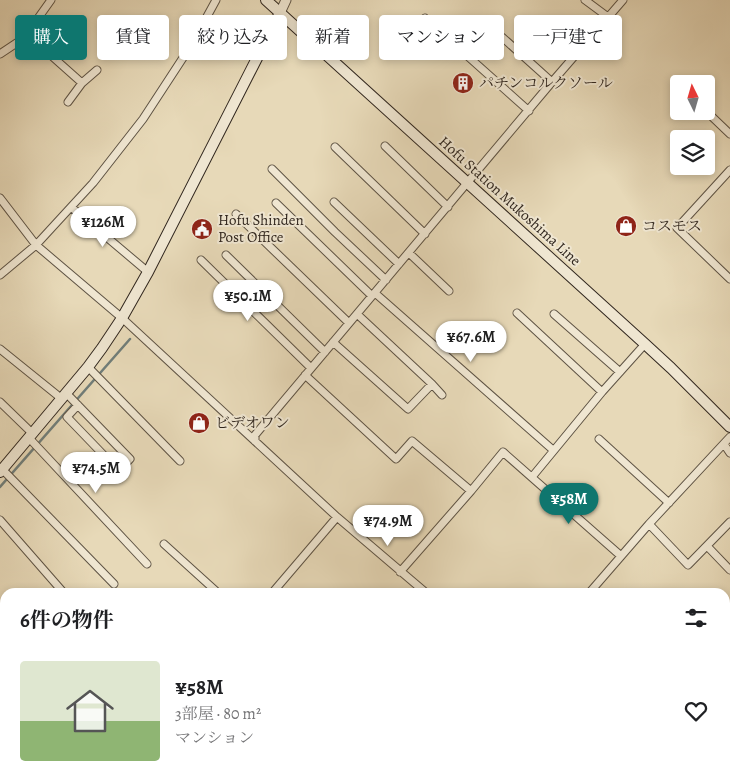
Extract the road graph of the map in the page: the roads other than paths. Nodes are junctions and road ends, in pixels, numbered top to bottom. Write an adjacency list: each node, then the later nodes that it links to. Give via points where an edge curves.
1 (51, 0): 8 (street)
2 (216, 0): 33 (street, via 192,44 142,119)
3 (266, 0): 7 (main road, Hofu Station Mukoshima Line)
4 (286, 0): 7 (street)
5 (585, 0): 9 (street)
6 (621, 1): 10 (street)
7 (280, 13): 28 (main road, Hofu Station Mukoshima Line); 41 (main road)
8 (40, 15)
9 (605, 15)
10 (610, 15)
11 (504, 39): 18 (street)
12 (15, 44): 13 (street)
13 (0, 54)
14 (56, 60): 19 (street)
15 (472, 60): 21 (street)
16 (571, 60): 18 (street)
17 (97, 70): 19 (street)
18 (552, 82): 21 (street)
19 (82, 83): 20 (street)
20 (68, 102)
21 (529, 111): 28 (street)
22 (715, 120): 23 (street)
23 (730, 134)
24 (385, 146): 32 (street)
25 (335, 147): 35 (street)
26 (272, 169): 44 (street)
27 (730, 170): 43 (street, via 677,228)
28 (468, 183): 32 (street); 53 (main road, Hofu Station Mukoshima Line)
29 (0, 198): 36 (street)
30 (276, 202): 46 (street)
31 (334, 202): 40 (street)
32 (448, 206): 35 (street)
33 (72, 207): 36 (street); 41 (street)
34 (236, 214): 51 (street)
35 (425, 234): 37 (street)
36 (36, 245): 42 (street); 50 (street)
37 (409, 253): 40 (street); 45 (street)
38 (226, 255): 55 (street)
39 (201, 260): 57 (street)
40 (399, 264): 44 (street)
41 (148, 272): 50 (main road)
42 (0, 275)
43 (730, 279)
44 (386, 280): 46 (street)
45 (449, 291)
46 (374, 295): 48 (street); 72 (street)
47 (517, 313): 61 (street)
48 (357, 314): 51 (street); 60 (street)
49 (554, 314): 58 (street)
50 (122, 318): 56 (main road); 70 (street)
51 (349, 323): 52 (street)
52 (333, 342): 55 (street); 60 (street, via 408,410)
53 (646, 344): 58 (street); 66 (main road, Hofu Station Mukoshima Line)
54 (0, 349): 63 (street)
55 (325, 352): 57 (street)
56 (88, 367): 63 (main road); 74 (street)
57 (312, 368): 59 (street)
58 (620, 372): 61 (street)
59 (305, 376): 70 (street, via 255,435); 77 (street, via 396,459 412,441)
60 (432, 384): 62 (street)
61 (602, 392): 72 (street)
62 (442, 395)
63 (64, 396): 65 (street); 67 (main road)
64 (0, 402): 67 (street)
65 (78, 405): 65 (street, via 130,460 119,471 67,417)
66 (730, 427)
67 (31, 436): 75 (main road); 86 (street)
68 (730, 437): 71 (street)
69 (599, 439): 78 (street)
70 (255, 441): 79 (street)
71 (724, 444): 73 (street); 78 (street)
72 (553, 450): 76 (street)
73 (730, 453)
74 (180, 461)
75 (1, 471): 89 (street)
76 (532, 477): 77 (street, via 503,452); 85 (street)
77 (471, 491): 88 (street)
78 (669, 503): 82 (street)
79 (337, 517): 88 (street); 92 (street)
80 (0, 520): 90 (street)
81 (730, 522): 84 (street)
82 (649, 524): 84 (street, via 688,565); 85 (street)
83 (164, 544): 91 (street)
84 (706, 546): 87 (street)
85 (621, 556): 94 (street)
86 (147, 564)
87 (730, 570)
88 (400, 572): 93 (street)
89 (114, 584)
90 (60, 588)
91 (213, 588)
92 (276, 588)
93 (419, 588)
94 (593, 588)

